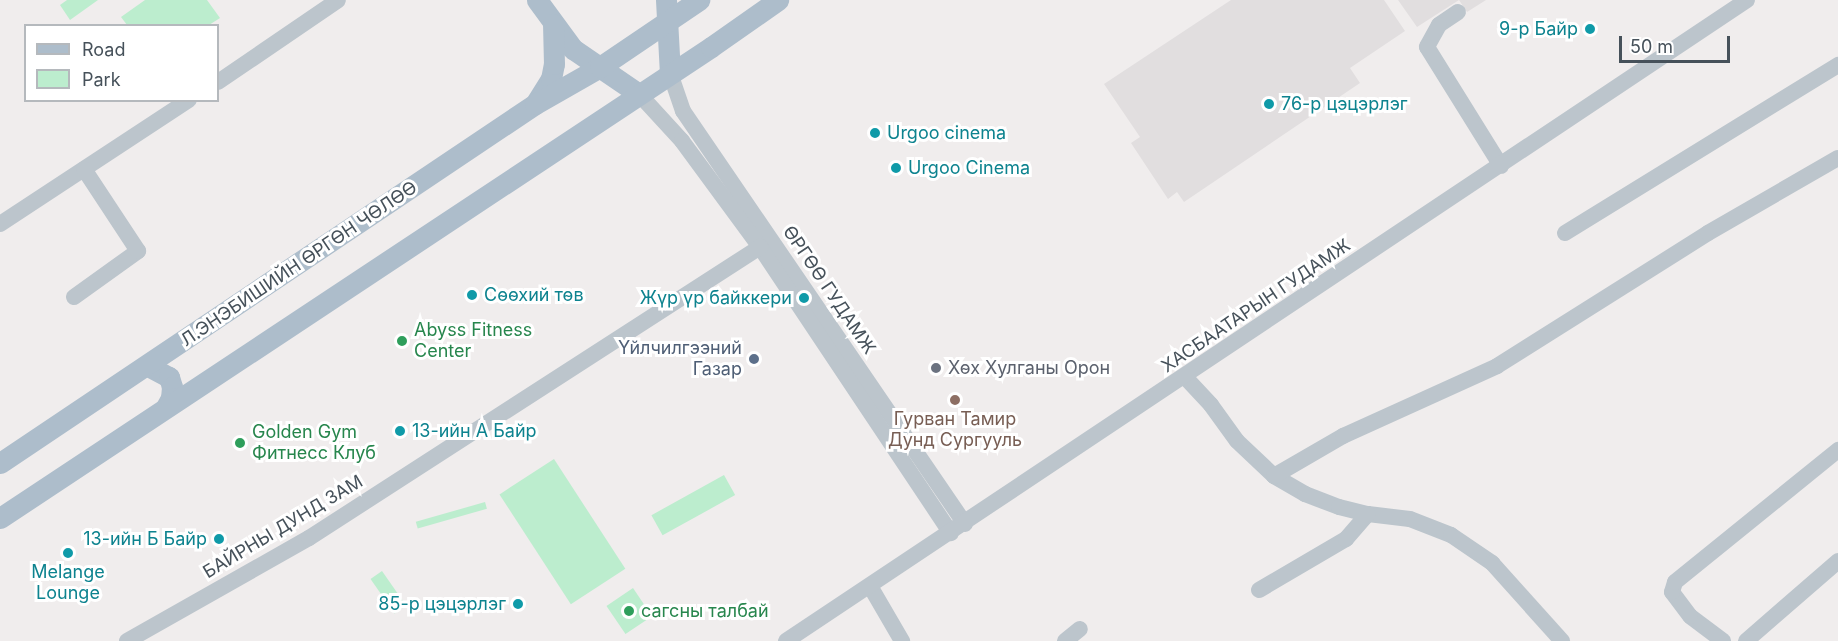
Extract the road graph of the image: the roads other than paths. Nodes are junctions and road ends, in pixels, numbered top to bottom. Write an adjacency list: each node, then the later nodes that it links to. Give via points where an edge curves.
1 (338, 0): 7 (street)
2 (537, 0): 10 (main road)
3 (666, 0): 9 (main road)
4 (699, 0): 9 (main road, Л.ЭНЭБИШИЙН ӨРГӨН ЧӨЛӨӨ)
5 (778, 0): 13 (main road)
6 (1747, 0): 19 (street, ХАСБААТАРЫН ГУДАМЖ)
7 (317, 5): 14 (street)
8 (1458, 12): 19 (street, via 1439,25 1427,47)
9 (666, 22): 12 (main road, Л.ЭНЭБИШИЙН ӨРГӨН ЧӨЛӨӨ); 13 (main road)
10 (553, 24): 12 (main road, via 573,49); 17 (main road, via 554,64)
11 (1838, 65): 22 (street)
12 (600, 67): 15 (main road); 17 (main road, Л.ЭНЭБИШИЙН ӨРГӨН ЧӨЛӨӨ)
13 (670, 73): 15 (main road); 33 (street, ӨРГӨӨ ГУДАМЖ, via 682,111)
14 (219, 81)
15 (639, 94): 23 (street, ӨРГӨӨ ГУДАМЖ, via 667,121); 27 (main road)
16 (186, 102): 20 (street)
17 (535, 104): 25 (main road, Л.ЭНЭБИШИЙН ӨРГӨН ЧӨЛӨӨ)
18 (1838, 158): 30 (street, via 1698,239 1497,366 1343,436)
19 (1502, 166): 26 (street, ХАСБААТАРЫН ГУДАМЖ)
20 (84, 169): 21 (street); 24 (street, via 138,251)
21 (0, 224)
22 (1565, 233)
23 (759, 247): 33 (street, ӨРГӨӨ ГУДАМЖ); 38 (street, БАЙРНЫ ДУНД ЗАМ, via 309,538)
24 (74, 297)
25 (148, 366): 27 (main road, via 169,377 171,398); 29 (main road, Л.ЭНЭБИШИЙН ӨРГӨН ЧӨЛӨӨ)
26 (1185, 377): 30 (street, via 1237,441); 33 (street, ХАСБААТАРЫН ГУДАМЖ)
27 (166, 407): 32 (main road)
28 (1838, 450): 43 (street, via 1675,582 1672,592 1690,616)
29 (0, 463)
30 (1274, 476): 31 (street, via 1305,494)
31 (1368, 514): 36 (street, via 1346,539); 42 (street, via 1410,519 1451,535 1492,563)
32 (0, 518)
33 (958, 528): 35 (street, ХАСБААТАРЫН ГУДАМЖ)
34 (1838, 561): 44 (street)
35 (870, 586): 39 (street, ХАСБААТАРЫН ГУДАМЖ); 40 (street)
36 (1259, 590)
37 (1080, 629): 41 (street)
38 (127, 641)
39 (786, 641)
40 (902, 641)
41 (1065, 641)
42 (1562, 641)
43 (1724, 641)
44 (1746, 641)

